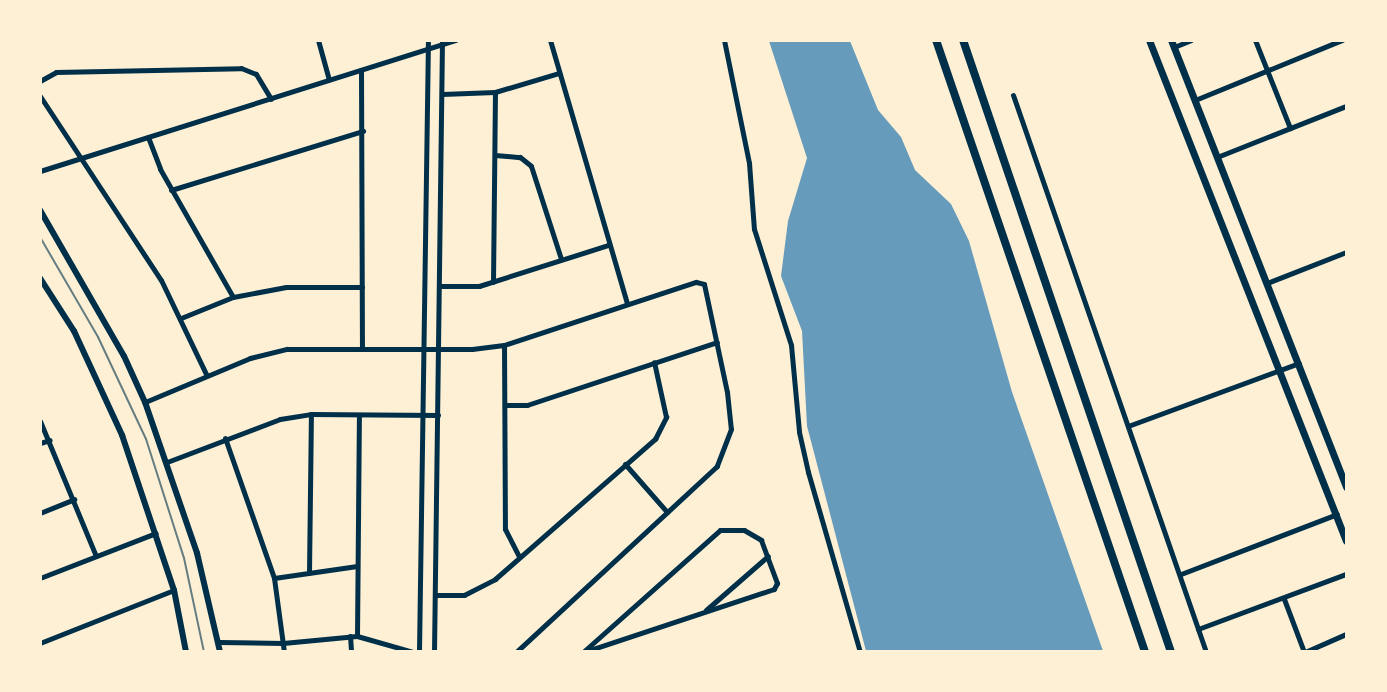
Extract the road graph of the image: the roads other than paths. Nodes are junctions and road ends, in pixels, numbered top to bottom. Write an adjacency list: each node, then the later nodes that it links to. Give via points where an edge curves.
1 (318, 40): 19 (street)
2 (428, 40): 15 (street)
3 (456, 40): 12 (street)
4 (550, 40): 18 (street)
5 (724, 40): 105 (street, via 749,163 754,229 791,345 799,432)
6 (936, 40): 106 (highway)
7 (963, 40): 107 (highway)
8 (1149, 40): 55 (main road)
9 (1191, 40): 13 (street)
10 (1255, 40): 17 (street)
11 (1343, 40): 14 (street); 17 (street)
12 (442, 43): 15 (street); 22 (street)
13 (1173, 44): 26 (main road)
14 (1347, 47)
15 (428, 49): 16 (street); 51 (street)
16 (361, 70): 19 (street); 29 (street)
17 (1267, 71): 26 (street); 28 (street)
18 (559, 73): 21 (street); 37 (street)
19 (330, 80): 25 (street)
20 (40, 81): 25 (street, via 56,72 241,68 256,74)
21 (495, 92): 22 (street); 31 (street)
22 (442, 94): 43 (street)
23 (1013, 95): 64 (street)
24 (40, 96): 32 (street)
25 (271, 99): 30 (street)
26 (1195, 100): 33 (main road)
27 (1347, 106): 28 (street)
28 (1290, 128): 33 (street)
29 (363, 131): 35 (street); 44 (street)
30 (148, 137): 32 (street); 35 (street)
31 (495, 154): 39 (street, via 520,157 531,166); 41 (street)
32 (83, 157): 34 (street); 47 (street)
33 (1217, 157): 42 (main road)
34 (40, 171)
35 (171, 190): 45 (street)
36 (40, 210): 57 (street, via 124,356)
37 (608, 245): 39 (street); 46 (street)
38 (1347, 252): 42 (street)
39 (561, 259): 41 (street)
40 (40, 278): 75 (street, via 94,369)
41 (493, 282): 43 (street)
42 (1267, 283): 54 (main road)
43 (439, 286): 52 (street)
44 (362, 287): 45 (street, via 286,287); 50 (street)
45 (233, 297): 47 (street)
46 (627, 304): 48 (street, via 696,282 704,284); 49 (street)
47 (181, 318): 56 (street)
48 (717, 342): 53 (street); 72 (street, via 730,419 726,448 717,466)
49 (504, 345): 52 (street); 58 (street)
50 (362, 348): 51 (street); 56 (street, via 287,350)
51 (424, 349): 52 (street); 61 (street)
52 (439, 349): 62 (street)
53 (654, 362): 58 (street, via 527,405); 69 (street, via 664,427)
54 (1299, 363): 55 (street); 70 (main road)
55 (1280, 370): 64 (street); 74 (main road)
56 (207, 376): 57 (street)
57 (145, 402): 68 (street)
58 (505, 405): 79 (street, via 505,529)
59 (311, 414): 60 (street); 65 (street, via 280,419); 81 (street)
60 (359, 416): 61 (street); 80 (street)
61 (423, 416): 62 (street); 101 (street)
62 (438, 416): 87 (street)
63 (40, 421): 66 (street)
64 (1128, 426): 82 (street)
65 (225, 438): 68 (street); 85 (street)
66 (50, 440): 67 (street); 71 (street)
67 (40, 443)
68 (167, 462): 93 (street)
69 (625, 464): 72 (street); 79 (street)
70 (1347, 487)
71 (74, 499): 73 (street); 77 (street)
72 (668, 512): 103 (street)
73 (40, 513)
74 (1337, 514): 76 (main road); 82 (street)
75 (156, 533): 77 (street); 86 (street)
76 (1347, 542)
77 (96, 556): 84 (street)
78 (768, 556): 89 (street); 89 (street, via 777,586); 104 (street, via 754,534 720,530)
79 (519, 557): 87 (street, via 479,590 464,595)
80 (357, 566): 81 (street); 92 (street)
81 (309, 573): 85 (street)
82 (1181, 574): 90 (street)
83 (1347, 574): 88 (street)
84 (40, 578)
85 (274, 578): 95 (street)
86 (174, 590): 94 (street); 96 (street)
87 (435, 595): 102 (street)
88 (1284, 599): 90 (street); 109 (street)
89 (703, 612): 104 (street)
90 (1198, 629): 108 (street)
91 (1347, 634): 109 (street)
92 (353, 636): 95 (street); 99 (street); 100 (street)
93 (219, 642): 95 (street); 97 (street)
94 (40, 643)
95 (283, 643): 98 (street)
96 (186, 651)
97 (220, 651)
98 (284, 651)
99 (351, 651)
100 (413, 651)
101 (419, 651)
102 (434, 651)
103 (516, 651)
104 (584, 651)
105 (860, 651)
106 (1145, 651)
107 (1171, 651)
108 (1206, 651)
109 (1305, 651)

